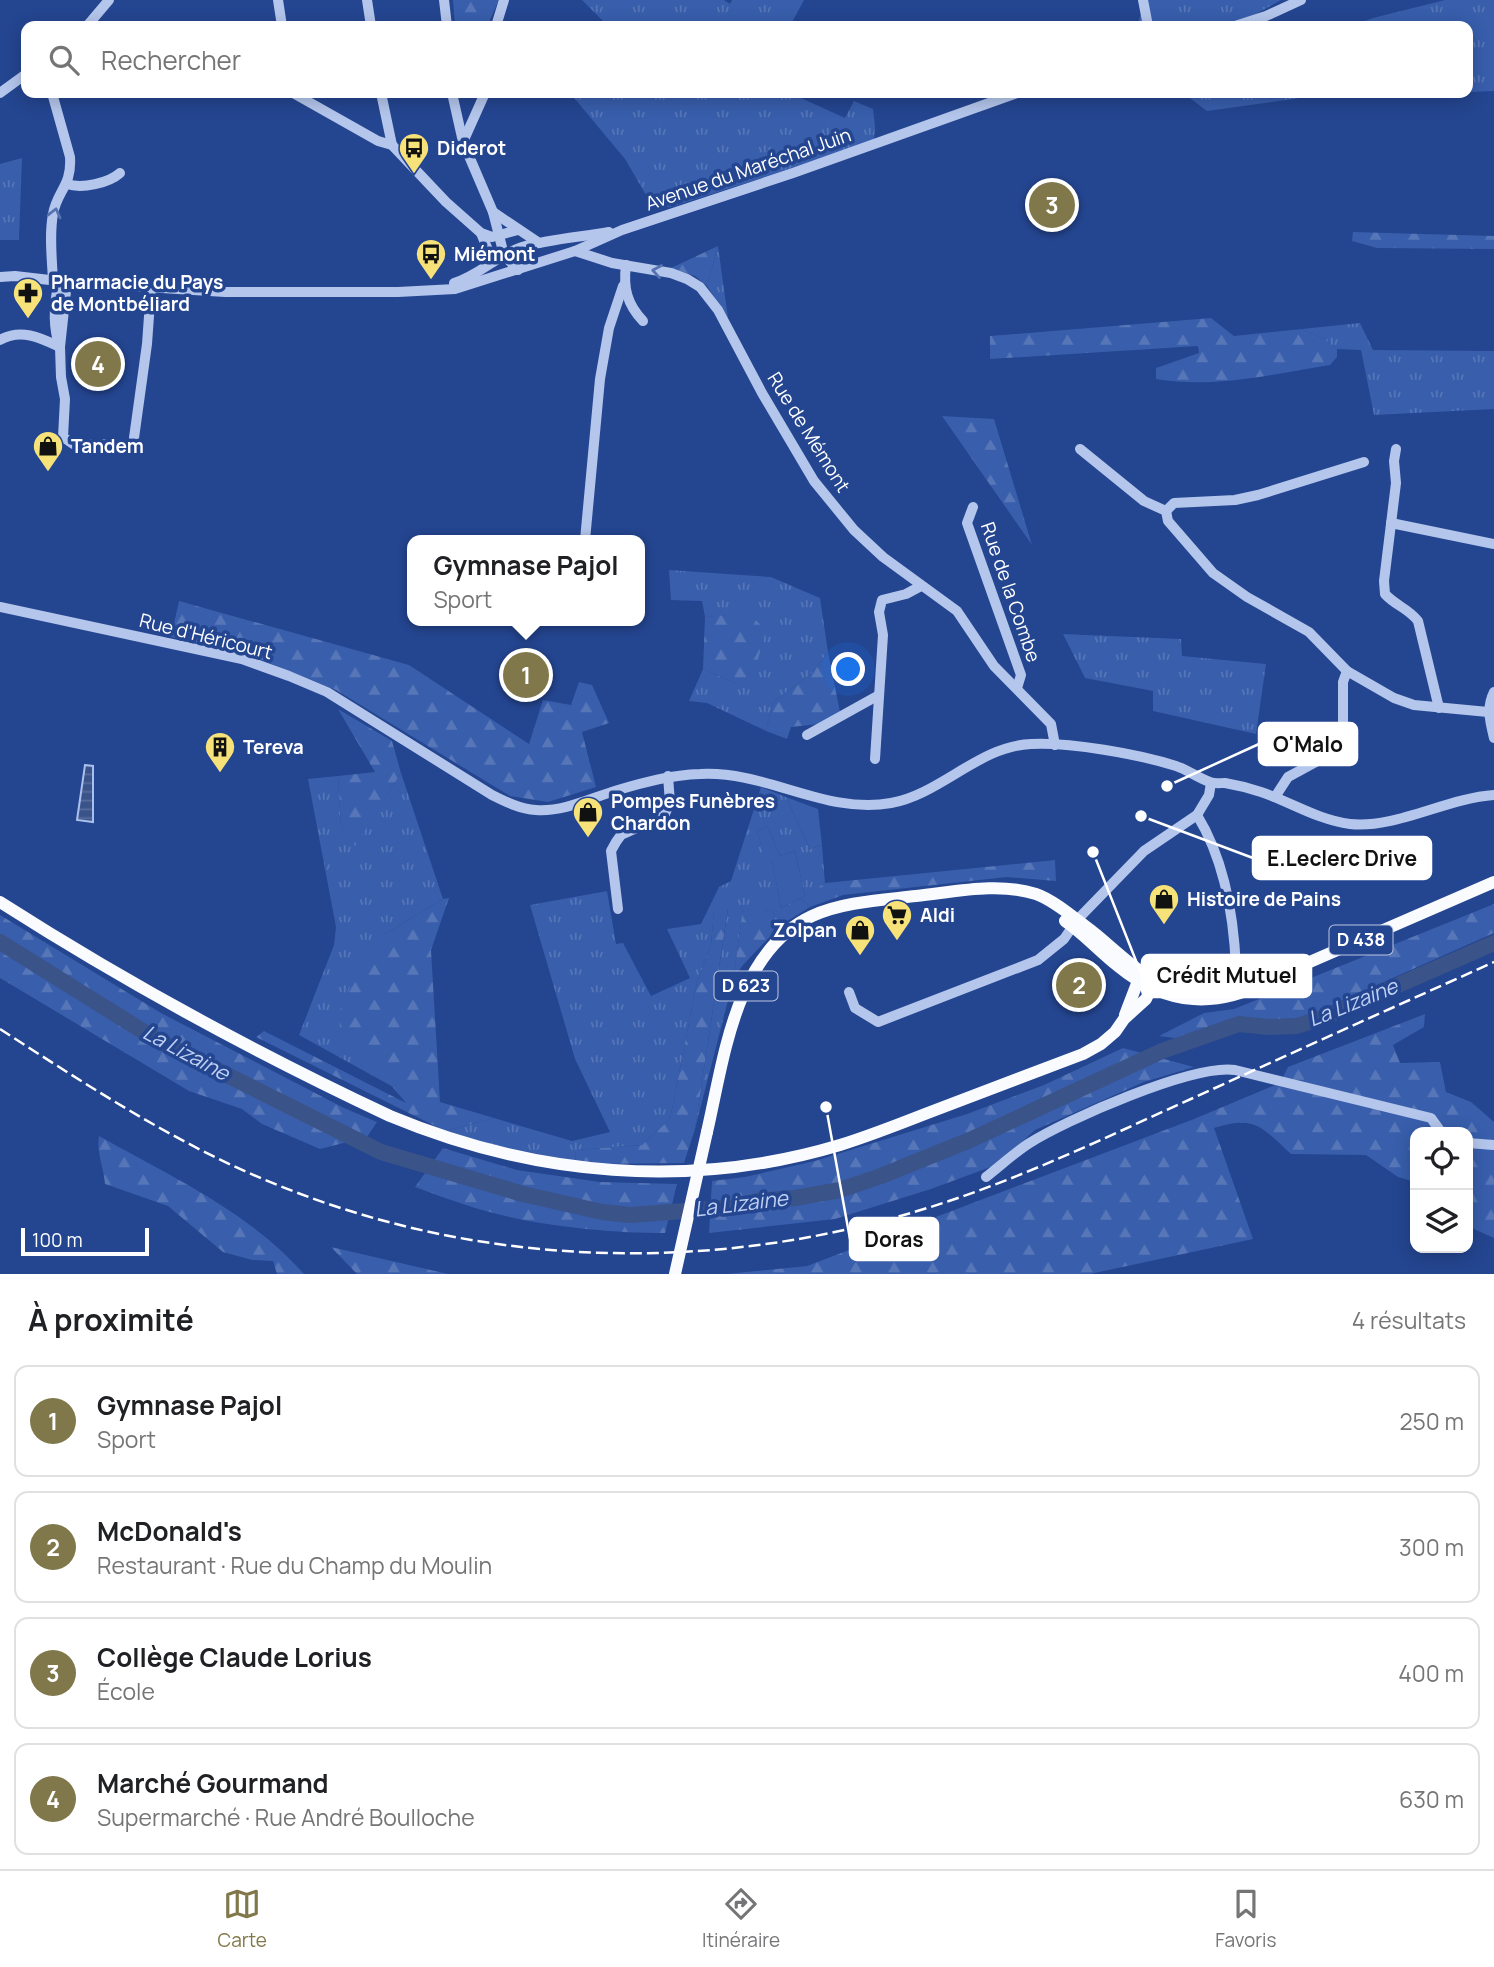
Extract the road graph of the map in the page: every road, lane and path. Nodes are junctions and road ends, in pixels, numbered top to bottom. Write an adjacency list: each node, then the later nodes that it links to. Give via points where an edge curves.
1 (109, 0): 8 (street)
2 (278, 0): 9 (street)
3 (368, 0): 10 (street)
4 (444, 0): 11 (street)
5 (504, 0): 12 (street)
6 (1143, 0): 13 (street)
7 (1301, 0): 14 (street)
8 (91, 21)
9 (281, 21)
10 (370, 21)
11 (446, 21)
12 (498, 21)
13 (1147, 21)
14 (1250, 21)
15 (21, 78): 16 (street)
16 (0, 93)
17 (53, 98): 26 (street, via 70,157)
18 (302, 98): 24 (street)
19 (382, 98): 24 (street)
20 (453, 98): 23 (street)
21 (483, 98): 23 (street)
22 (1003, 98): 31 (street, Avenue du Maréchal Juin)
23 (463, 142): 27 (street)
24 (392, 145): 29 (street)
25 (120, 173): 26 (street, via 113,179 74,187)
26 (67, 184): 41 (street, one-way to 26, via 53,211)
27 (493, 212): 28 (street); 30 (street)
28 (517, 229): 30 (street); 32 (street)
29 (481, 233): 30 (street); 35 (street)
30 (498, 236): 34 (street)
31 (587, 240): 32 (street, Avenue du Maréchal Juin); 33 (street, Avenue du Maréchal Juin); 36 (street)
32 (539, 243): 34 (street, Avenue du Maréchal Juin); 37 (street)
33 (575, 251): 36 (street); 37 (street, Avenue du Maréchal Juin)
34 (504, 255): 35 (street, Avenue du Maréchal Juin); 39 (street)
35 (493, 262): 44 (street, Avenue du Maréchal Juin, via 460,281)
36 (612, 263): 38 (street)
37 (535, 264): 39 (street, Avenue du Maréchal Juin)
38 (626, 265): 42 (street); 56 (street, Rue de Mémont, one-way to 38, via 854,530 814,481 718,310 700,287 671,273)
39 (518, 270): 44 (street, Avenue du Maréchal Juin, via 455,289)
40 (0, 277): 41 (street)
41 (60, 281): 43 (street); 47 (street)
42 (623, 286): 45 (street); 54 (street, via 609,328 600,379)
43 (151, 288): 44 (street); 47 (street, via 133,445 73,444 63,437)
44 (424, 291)
45 (643, 321)
46 (0, 340): 47 (street, via 24,334)
47 (61, 347)
48 (1080, 449): 52 (street, via 1144,501)
49 (1396, 449): 53 (street)
50 (1364, 462): 52 (street, via 1258,495 1174,503)
51 (974, 507): 59 (street, Rue de la Combe, via 967,523 1021,675)
52 (1166, 511): 58 (street, via 1168,521 1213,573 1309,632)
53 (1391, 523): 55 (street); 62 (street, via 1385,594 1418,621)
54 (585, 535)
55 (1494, 544)
56 (921, 586): 59 (street, Rue de Mémont, via 957,611 994,666); 61 (street, via 882,600)
57 (0, 607): 68 (street, Rue d'Héricourt, via 242,659 327,692 517,807 570,806)
58 (1347, 671): 62 (street, via 1395,698); 71 (street, via 1343,738 1335,751 1288,777)
59 (1017, 688): 66 (street, Rue de Mémont, via 1051,723)
60 (1494, 692): 63 (street)
61 (879, 695): 64 (street); 67 (street)
62 (1439, 708): 63 (street)
63 (1489, 712): 65 (street)
64 (807, 736)
65 (1494, 738)
66 (1055, 745): 68 (street, Rue d'Héricourt, via 1014,746 911,796 872,806 830,802 726,774); 69 (street, Rue d'Héricourt, via 1136,756 1177,766)
67 (875, 759)
68 (668, 776): 75 (street, via 670,803 664,816 621,835 611,851)
69 (1211, 783): 71 (street, Rue d'Héricourt); 72 (street)
70 (1494, 795): 71 (street, Rue d'Héricourt, via 1366,824 1333,821)
71 (1275, 797)
72 (1197, 815): 76 (street, via 1144,851); 78 (street, via 1227,898)
73 (1494, 882): 77 (main road, D 438)
74 (0, 902): 79 (main road, via 195,1018 390,1116 490,1151 597,1170 728,1168 842,1145 1083,1054 1115,1032)
75 (618, 909)
76 (1075, 923): 79 (main road, D 623); 80 (street, via 1064,939 1038,960 878,1022 855,1008); 85 (main road, D 623, bridge, via 1039,895 1000,888 843,907 812,916 787,932 760,962 732,1024)
77 (1295, 967): 79 (main road, D 623, via 1209,989 1181,989)
78 (1236, 969)
79 (1147, 981)
80 (849, 992)
81 (1437, 1127): 84 (street, via 1431,1118 1235,1070 1218,1070 1143,1090 1092,1112 1030,1143)
82 (1473, 1143): 83 (street)
83 (1494, 1145)
84 (986, 1177)
85 (675, 1274)

